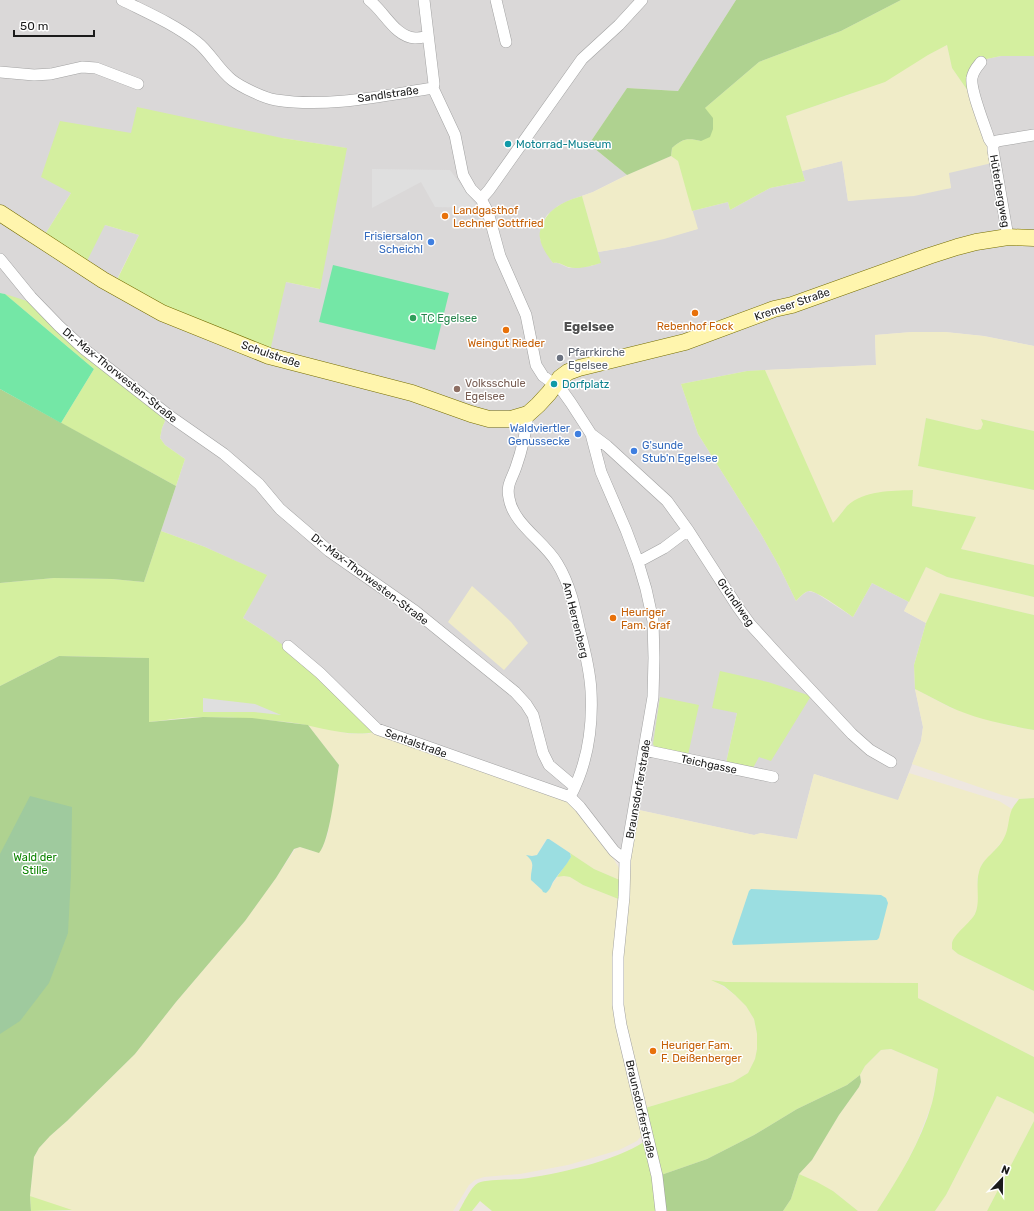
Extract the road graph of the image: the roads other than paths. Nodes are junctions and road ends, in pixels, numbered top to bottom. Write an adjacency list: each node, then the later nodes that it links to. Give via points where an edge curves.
1 (122, 0): 11 (street, Sandlstraße, via 174,26 198,42 231,79 274,100 315,103)
2 (369, 0): 6 (street, via 405,36)
3 (424, 0): 6 (street)
4 (496, 0): 7 (street)
5 (642, 0): 14 (street, via 620,26 582,59)
6 (428, 36): 11 (street)
7 (506, 42)
8 (981, 62): 13 (street, Hüterbergweg, via 974,70 972,86)
9 (0, 72): 10 (street, via 34,75 82,67 96,68)
10 (138, 84)
11 (433, 88): 14 (street, Sandlstraße, via 454,135 463,175)
12 (1034, 135): 13 (street, Hüterbergweg, via 997,141)
13 (993, 145): 16 (street, Hüterbergweg)
14 (481, 199): 19 (street, Sandlstraße, via 488,212 500,256 526,315 536,365 543,376)
15 (0, 213): 20 (street, Schulstraße, via 103,280 162,313 269,356 412,393 490,419 511,419)
16 (1008, 237): 17 (street, Kremser Straße); 19 (street, Kremser Straße, via 976,242 929,256 685,342 579,368 568,372)
17 (1034, 238)
18 (0, 259): 28 (street, Dr.-Max-Thorwesten-Straße, via 31,297 84,348 171,417 224,454 259,484 280,509 328,551 415,611 515,692 533,715 543,753 549,765)
19 (554, 384): 20 (street); 21 (street, Braunsdorferstraße, via 561,390)
20 (528, 414): 28 (street, Am Herrenberg, via 516,467 508,485 508,497 510,507 542,544 567,580 576,612 591,691 587,748 582,772)
21 (591, 434): 22 (street, Gründlweg, via 667,501); 23 (street, Braunsdorferstraße, via 601,472)
22 (688, 530): 23 (street, via 664,548); 26 (street, Gründlweg, via 737,606 755,629 852,734 870,750)
23 (638, 562): 25 (street, Braunsdorferstraße, via 653,621 654,651 652,697)
24 (288, 646): 29 (street, Sentalstraße, via 320,673 377,729)
25 (644, 750): 27 (street, Teichgasse); 30 (street, Braunsdorferstraße)
26 (892, 762)
27 (773, 777)
28 (575, 787): 29 (street, Am Herrenberg)
29 (570, 797): 30 (street, via 614,851)
30 (626, 860): 31 (street, Braunsdorferstraße, via 618,957 618,1005 657,1176)
31 (661, 1211)

